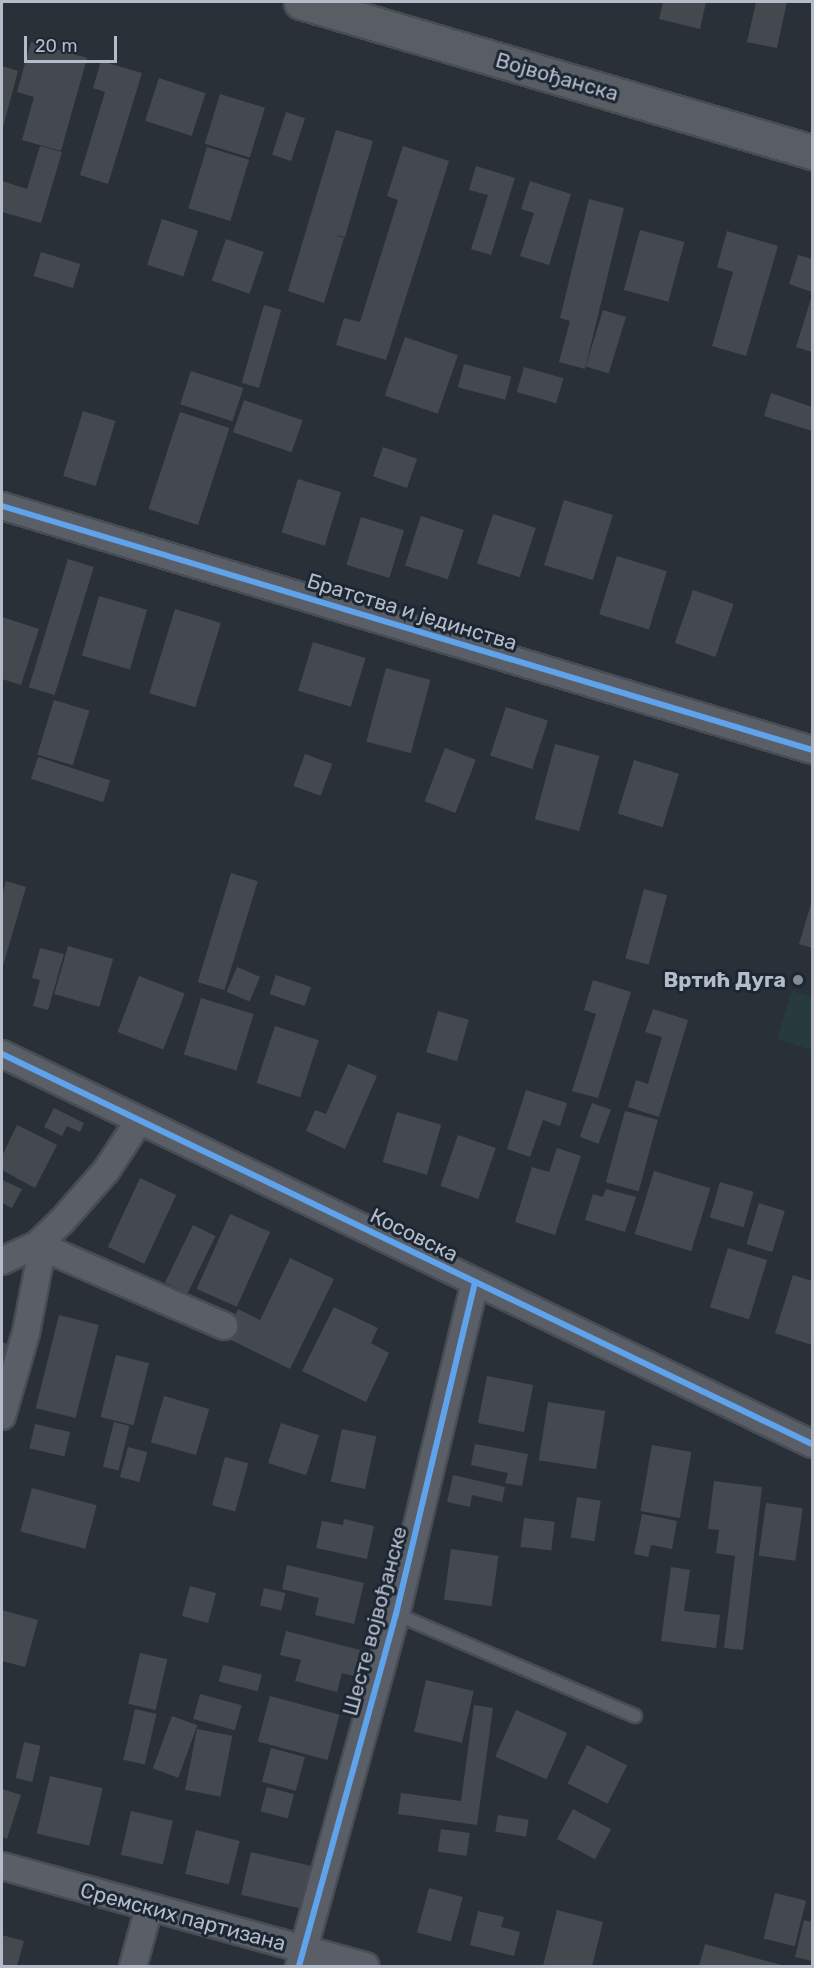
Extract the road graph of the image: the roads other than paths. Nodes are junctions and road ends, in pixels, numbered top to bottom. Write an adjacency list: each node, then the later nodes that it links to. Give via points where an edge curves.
1 (301, 2): 2 (main road, Војвођанска)
2 (813, 152)
3 (2, 506): 4 (street, Братства и јединства)
4 (813, 750)
5 (2, 1054): 6 (street, Косовска)
6 (139, 1121): 7 (street, via 81,1202); 9 (street, Косовска)
7 (37, 1245): 8 (street); 10 (street); 11 (street, via 39,1265 26,1333)
8 (2, 1261)
9 (476, 1283): 12 (street, Косовска); 13 (street, Шесте војвођанске)
10 (224, 1326)
11 (2, 1416)
12 (813, 1444)
13 (396, 1614): 14 (lane, Шесте војвођанске); 17 (street, Шесте војвођанске)
14 (635, 1716)
15 (2, 1866): 16 (street, Сремских партизана)
16 (149, 1908): 17 (street, Сремских партизана); 18 (street)
17 (301, 1958): 19 (street, Сремских партизана)
18 (133, 1966)
19 (364, 1966)

